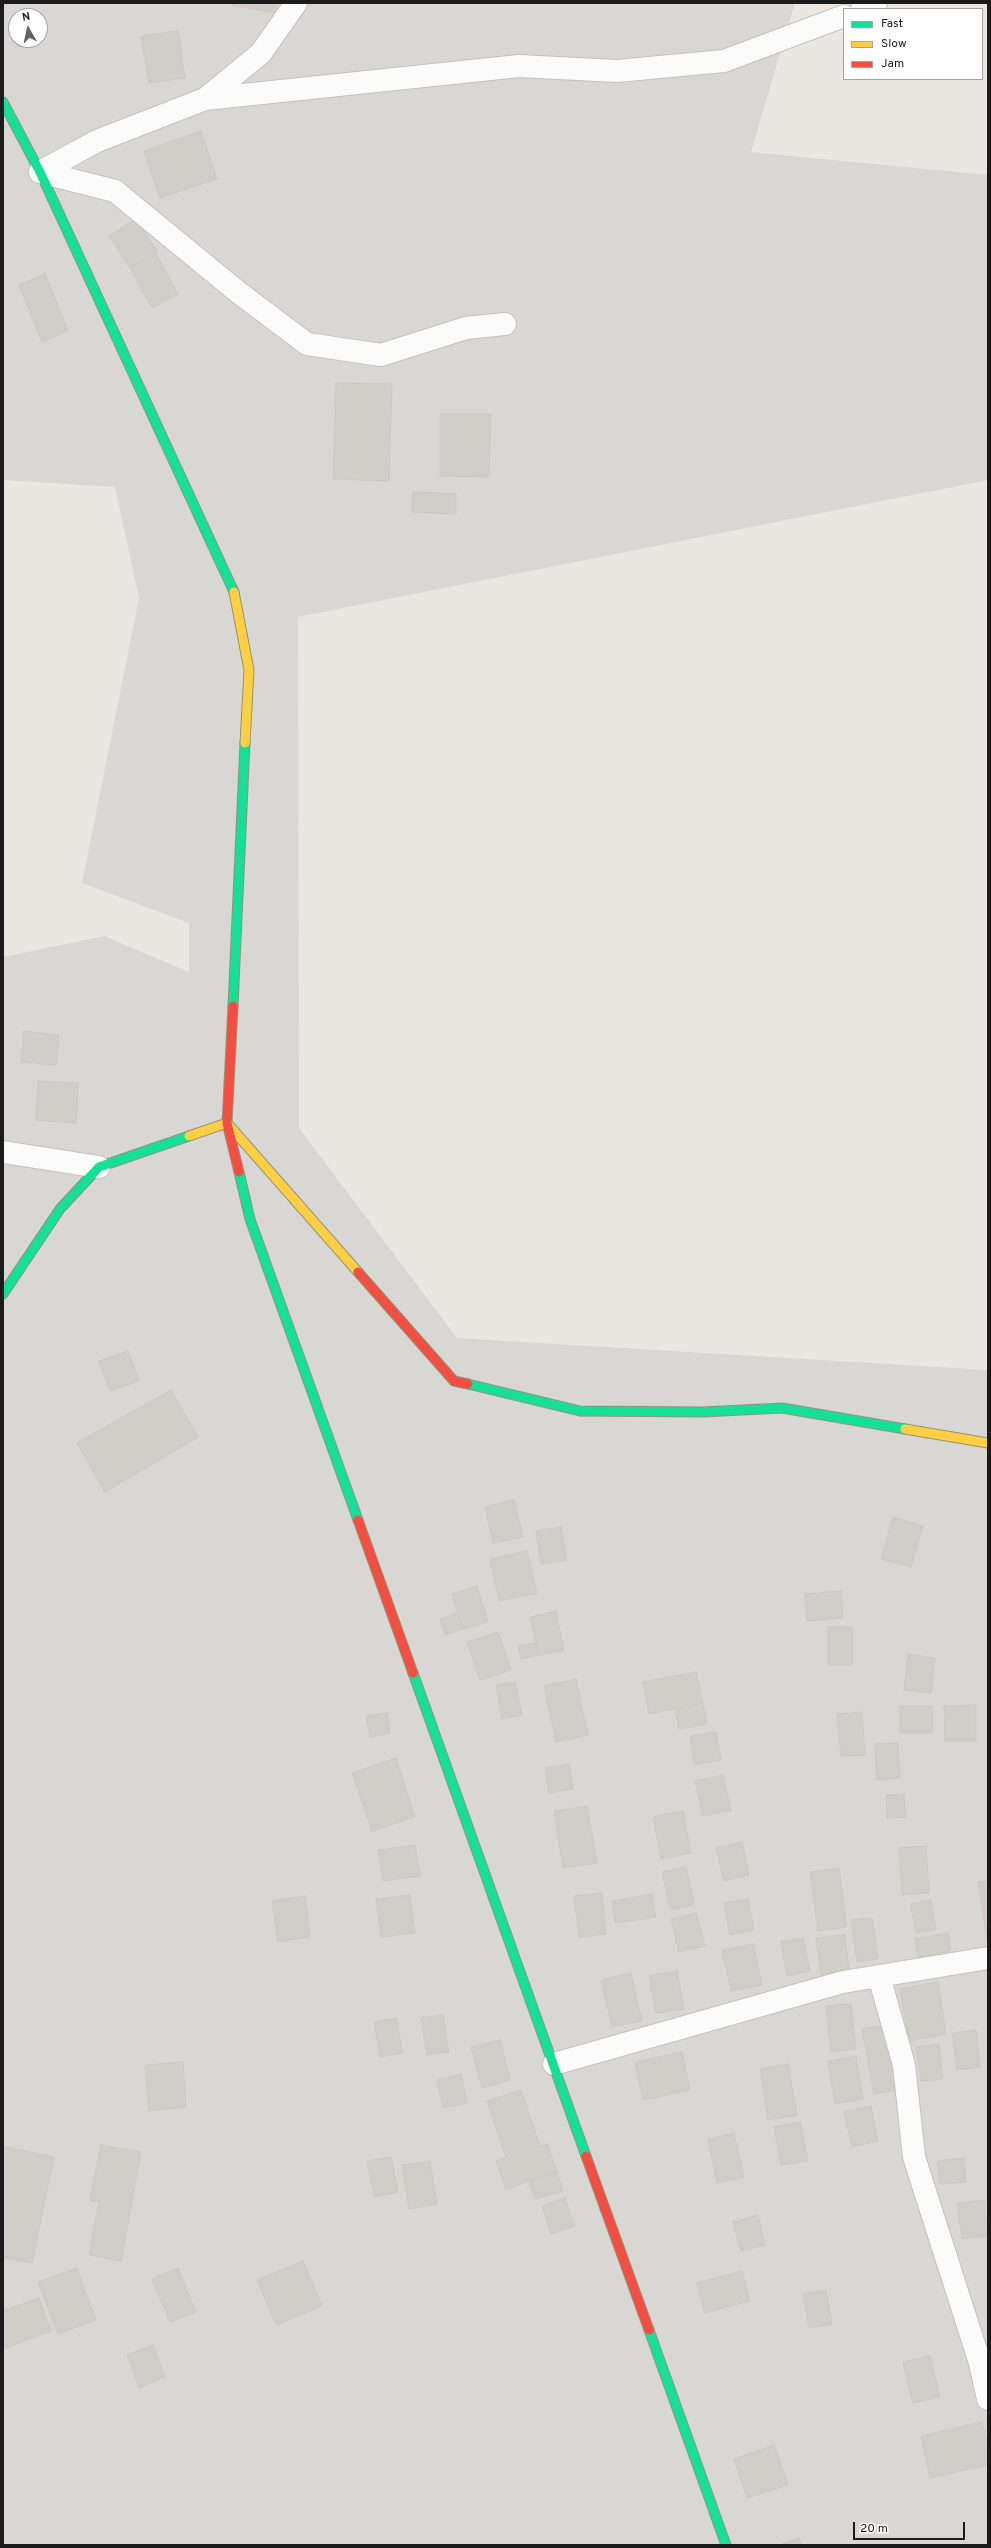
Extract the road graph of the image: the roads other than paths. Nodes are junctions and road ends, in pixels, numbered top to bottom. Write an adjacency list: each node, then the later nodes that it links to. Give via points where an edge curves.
1 (296, 3): 5 (street, via 261,53)
2 (876, 3): 3 (street)
3 (864, 8)
4 (843, 16): 5 (street, via 724,61 617,71 519,66)
5 (205, 99): 7 (street, via 97,142)
6 (3, 102): 7 (main road)
7 (40, 172): 8 (street, via 115,190 238,292 307,344 381,355 466,328); 9 (main road, via 233,588 249,670)
8 (505, 324)
9 (227, 1123): 11 (main road); 13 (main road, via 454,1381 580,1411 703,1412 782,1408); 16 (main road, via 250,1218)
10 (3, 1152): 11 (street)
11 (99, 1167): 12 (main road, via 60,1208)
12 (3, 1294)
13 (988, 1443)
14 (988, 1958): 15 (street)
15 (879, 1976): 16 (street, via 843,1982); 17 (street, via 904,2065 914,2157 980,2363)
16 (554, 2064): 18 (main road)
17 (988, 2399)
18 (726, 2545)

